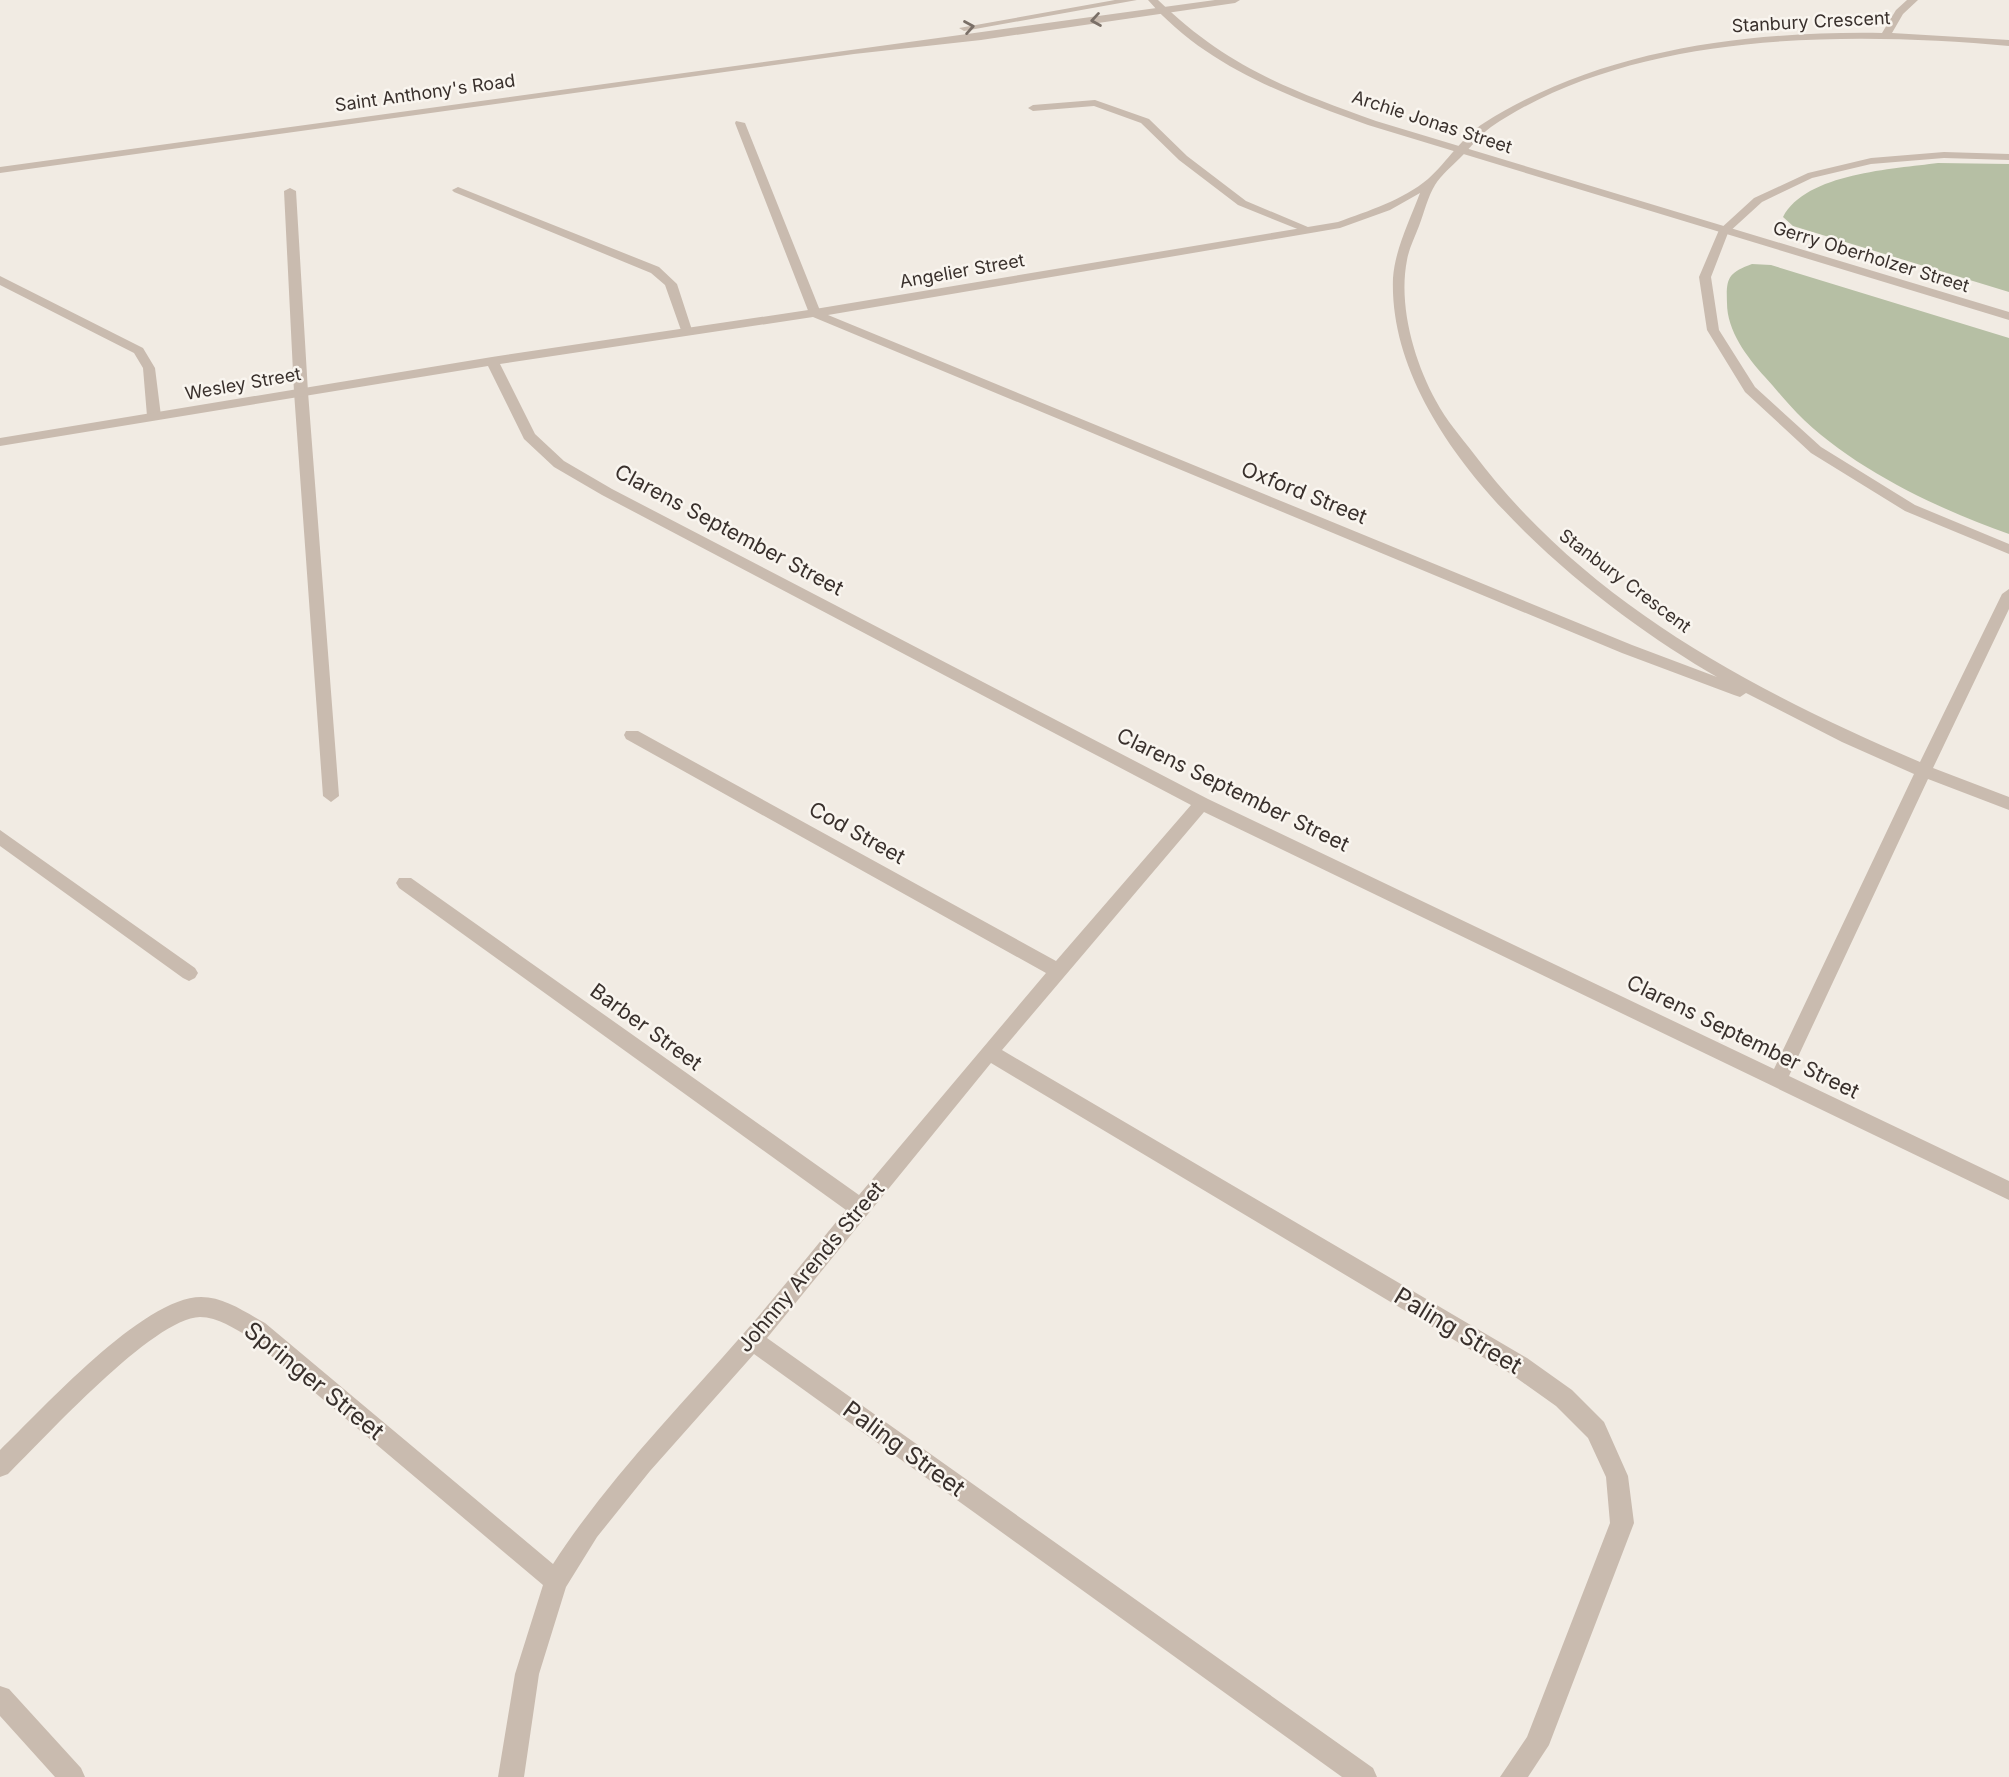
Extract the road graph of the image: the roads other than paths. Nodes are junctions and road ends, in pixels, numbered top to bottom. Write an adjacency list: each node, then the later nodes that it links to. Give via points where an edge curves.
1 (1132, 0): 8 (street, Saint Anthony's Road, one-way to 1, via 966,27)
2 (1153, 0): 5 (street, Archie Jonas Street)
3 (1235, 0): 5 (street, Saint Anthony's Road)
4 (1913, 0): 6 (street, via 1899,12)
5 (1163, 10): 8 (street, Saint Anthony's Road, one-way to 8); 11 (street, Archie Jonas Street, via 1190,34 1261,80 1372,123)
6 (1886, 35): 7 (street, Stanbury Crescent); 11 (street, Stanbury Crescent, via 1736,43 1635,61 1566,83 1518,106)
7 (2009, 43)
8 (855, 51): 13 (street, Saint Anthony's Road)
9 (1033, 108): 17 (street, via 1095,103 1145,121 1183,158 1242,203)
10 (740, 123): 20 (street)
11 (1458, 149): 14 (street, Stanbury Crescent); 18 (street, Archie Jonas Street)
12 (2009, 157): 18 (street, via 1944,155 1871,161 1808,176 1758,200)
13 (0, 170)
14 (1428, 184): 17 (street, Angelier Street, via 1362,219); 29 (street, Stanbury Crescent, via 1405,231 1397,286 1406,346 1436,413 1486,484 1560,558 1658,633)
15 (458, 190): 22 (street, via 655,270 671,284)
16 (290, 191): 24 (street)
17 (1308, 230): 20 (street, Angelier Street)
18 (1723, 232): 21 (street, Gerry Oberholzer Street); 27 (street, via 1705,277 1713,330 1750,389 1816,450 1910,508)
19 (0, 280): 25 (street, via 139,351 149,368)
20 (815, 313): 22 (street, Angelier Street); 29 (street, Oxford Street, via 1614,644)
21 (2009, 316)
22 (686, 330): 23 (street, Angelier Street)
23 (492, 361): 24 (street, Wesley Street); 33 (street, Clarens September Street, via 529,436 559,464)
24 (300, 392): 25 (street, Wesley Street); 32 (street)
25 (154, 416): 26 (street, Wesley Street)
26 (0, 442)
27 (2009, 549)
28 (2009, 594): 31 (street)
29 (1779, 706): 31 (street, Stanbury Crescent)
30 (632, 735): 37 (street, Cod Street)
31 (1921, 772): 34 (street, Stanbury Crescent); 40 (street)
32 (331, 796)
33 (1202, 803): 37 (street, Johnny Arends Street); 40 (street, Clarens September Street)
34 (2009, 804)
35 (0, 837): 38 (street)
36 (405, 883): 42 (street, Barber Street)
37 (1059, 971): 39 (street, Johnny Arends Street)
38 (189, 973)
39 (989, 1052): 42 (street, Johnny Arends Street); 50 (street, Paling Street, via 1519,1366 1564,1398 1596,1430 1617,1476 1622,1523 1536,1745)
40 (1779, 1078): 41 (street, Clarens September Street)
41 (2009, 1191)
42 (860, 1208): 43 (street, Johnny Arends Street)
43 (752, 1340): 45 (street, Johnny Arends Street, via 596,1519); 49 (street, Paling Street)
44 (0, 1466): 45 (street, Springer Street, via 132,1339 168,1316 200,1307 225,1312 257,1330)
45 (556, 1581): 48 (street, Johnny Arends Street, via 527,1674)
46 (0, 1698): 47 (street)
47 (72, 1777)
48 (511, 1777)
49 (1364, 1777)
50 (1513, 1777)

